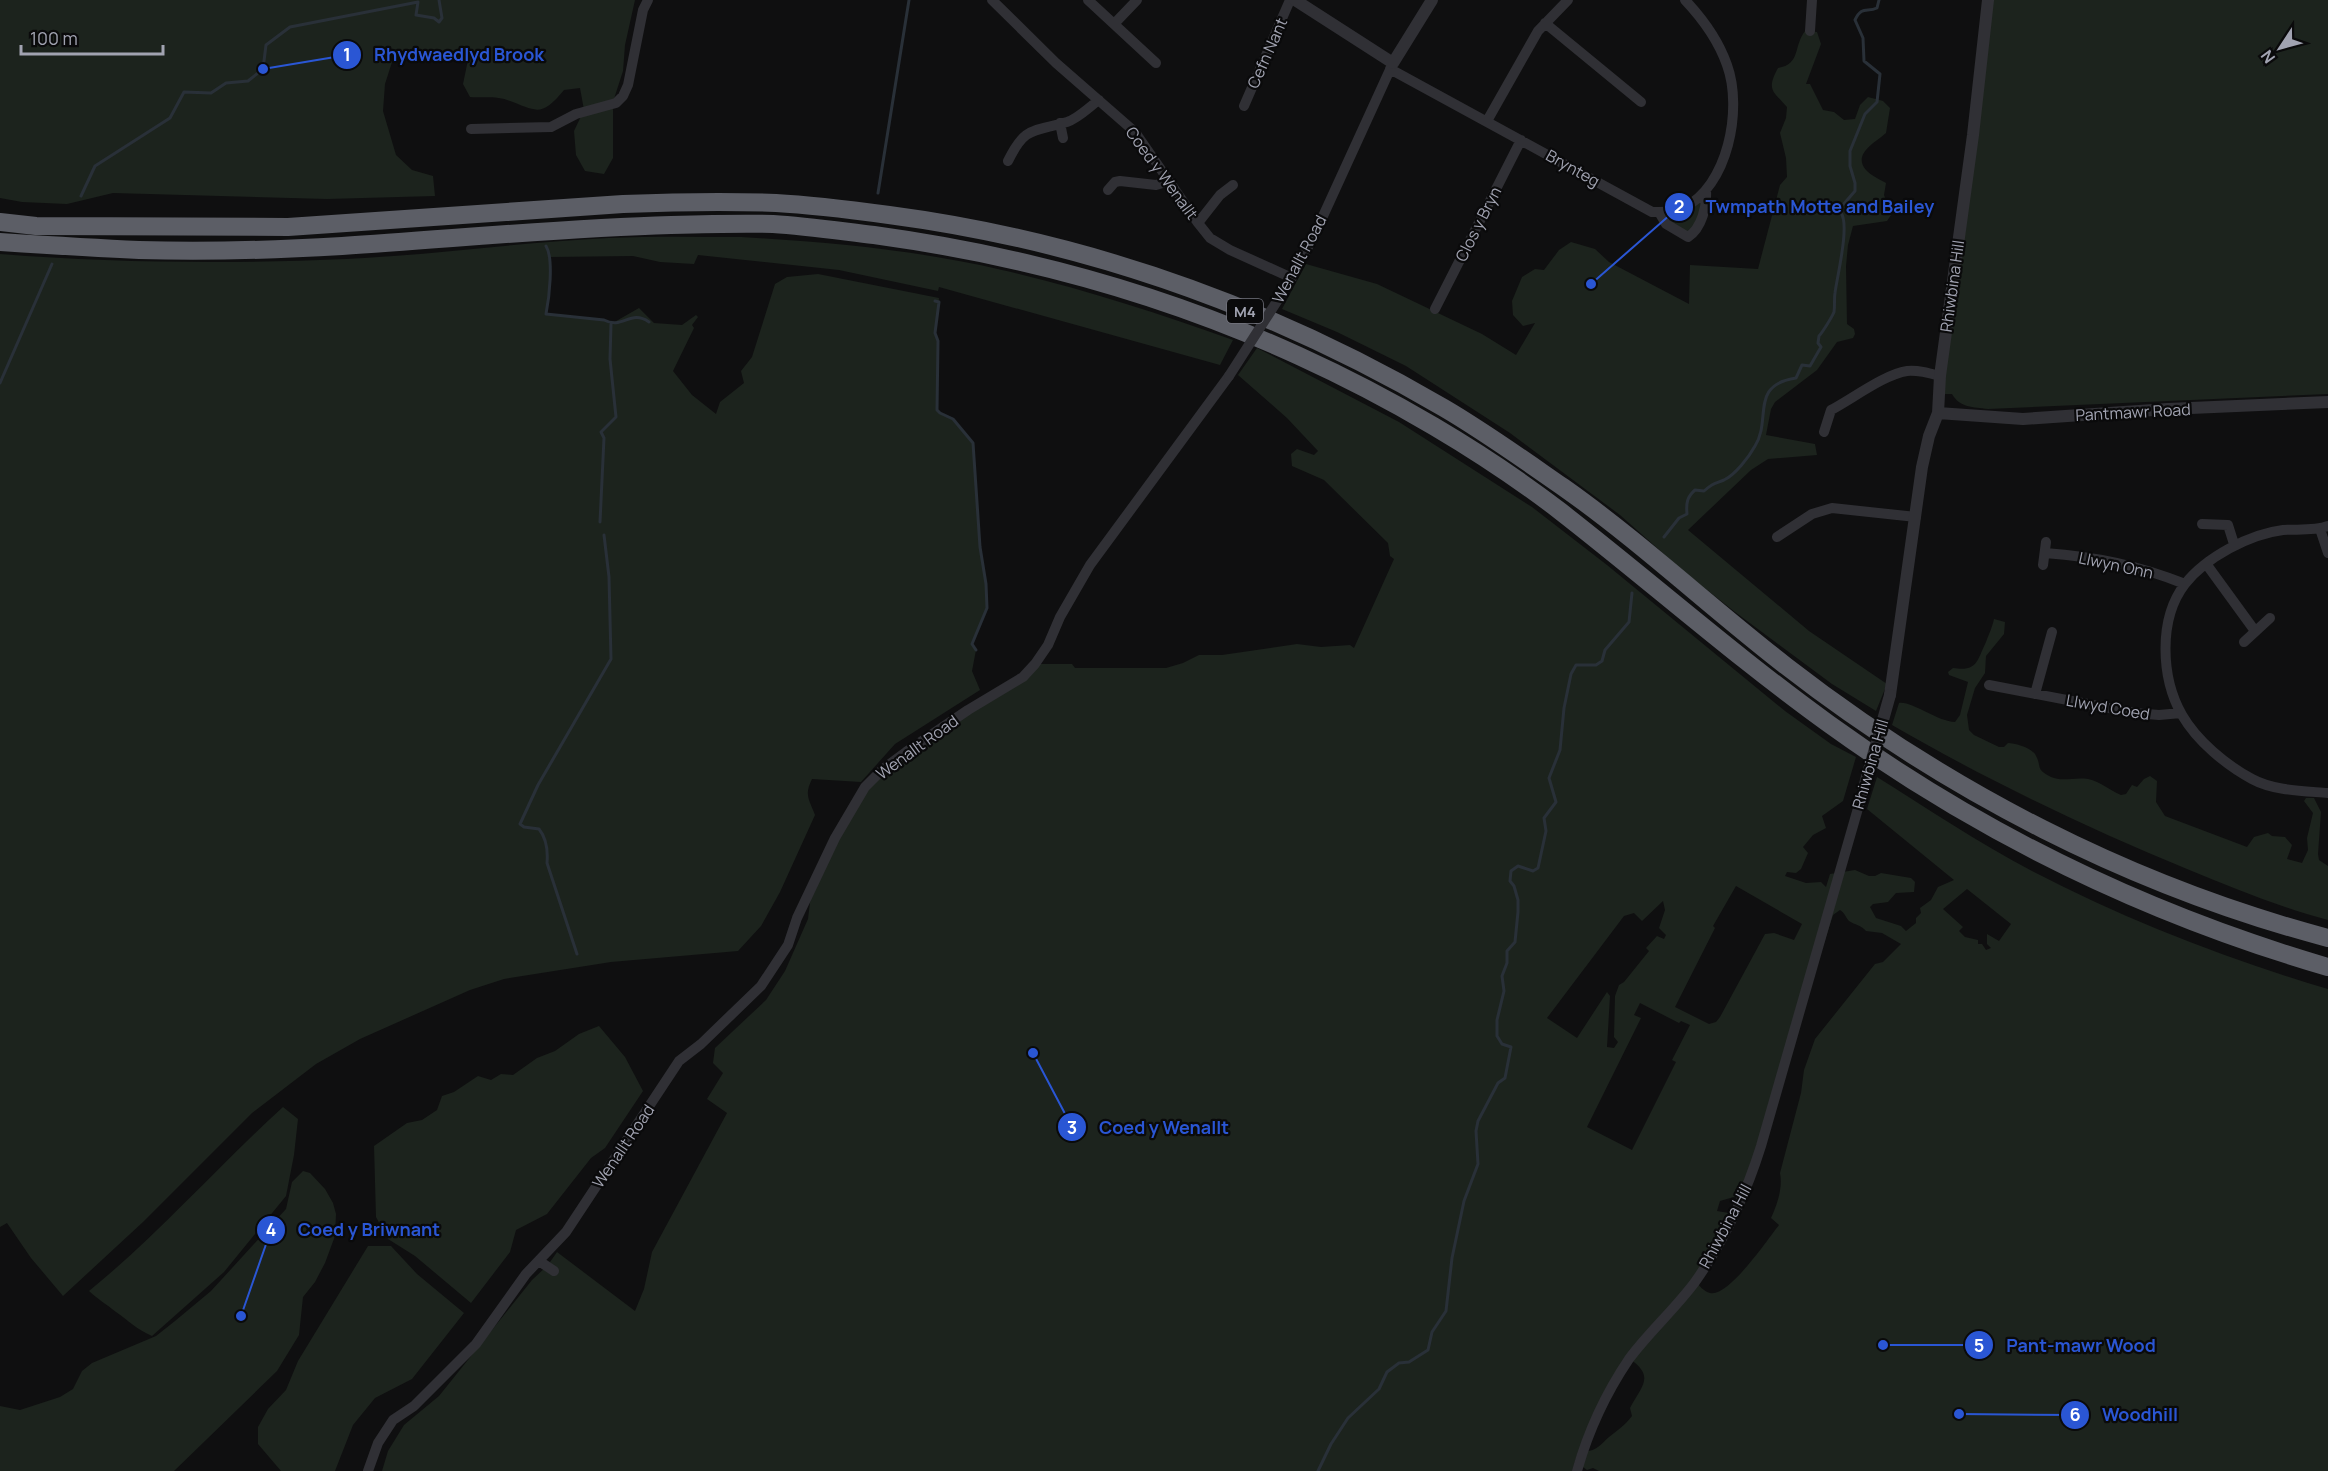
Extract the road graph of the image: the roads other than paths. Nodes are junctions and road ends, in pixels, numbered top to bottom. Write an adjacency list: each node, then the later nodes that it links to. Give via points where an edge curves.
1 (648, 0): 22 (street, via 628,85 616,103 576,114 551,127)
2 (992, 0): 17 (street, Coed y Wenallt)
3 (1088, 0): 13 (street)
4 (1137, 0): 13 (street)
5 (1290, 0): 19 (street, Cefn Nant)
6 (1295, 0): 16 (street)
7 (1432, 0): 16 (street, Wenallt Road)
8 (1568, 0): 12 (street)
9 (1685, 0): 29 (street, Brynteg, via 1721,51 1733,97 1732,129 1714,180)
10 (1812, 0): 14 (street)
11 (1988, 0): 36 (street, Rhiwbina Hill)
12 (1545, 22): 18 (street); 20 (street)
13 (1114, 24): 15 (street)
14 (1810, 31)
15 (1156, 63)
16 (1391, 66): 20 (street, Brynteg); 34 (street, Wenallt Road)
17 (1099, 100): 21 (street, via 1079,116); 26 (street, Coed y Wenallt, via 1135,132)
18 (1641, 102)
19 (1244, 106)
20 (1487, 121): 24 (street, Brynteg)
21 (1060, 123): 23 (street); 25 (street, via 1031,131)
22 (471, 129)
23 (1063, 138)
24 (1521, 140): 30 (street, Brynteg, via 1652,212); 35 (street, Clos y Bryn)
25 (1008, 161)
26 (1169, 181): 28 (street, via 1120,181); 32 (street, Coed y Wenallt)
27 (1233, 185): 32 (street)
28 (1108, 190)
29 (1706, 190): 30 (street, Brynteg, via 1681,209); 30 (street, Brynteg, via 1707,204 1695,232 1688,237 1666,224)
30 (1659, 212)
31 (0, 222): 58 (highway, M4, via 36,226 288,227 623,204 778,203 976,228 1140,270 1200,291 1317,342 1447,410 1568,491 1849,713 2008,810 2180,892)
32 (1198, 224): 34 (street, Coed y Wenallt, via 1218,243)
33 (0, 242): 59 (highway, M4, via 144,250 272,250 614,226 773,224 927,242 1079,275 1236,329 1334,372 1414,416 1557,509 1779,687 1880,760 2009,838 2108,886 2208,927)
34 (1292, 278): 60 (street, Wenallt Road, bridge, via 1229,376 1090,565 1035,664 1023,677 891,763 865,787 835,838 788,945 761,986 701,1044 678,1060 566,1232)
35 (1435, 309)
36 (1940, 376): 38 (street, Rhiwbina Hill); 39 (street, via 1906,371 1885,380 1832,410)
37 (2328, 402): 38 (street, Pantmawr Road, via 2023,419)
38 (1938, 413): 40 (street, Rhiwbina Hill, via 1926,447)
39 (1824, 432)
40 (1916, 517): 43 (street, via 1832,508 1812,514); 56 (street, Rhiwbina Hill, bridge, via 1890,695)
41 (2202, 524): 44 (street, via 2228,525)
42 (2324, 527): 44 (street, via 2277,531); 45 (street)
43 (1777, 537)
44 (2234, 544): 47 (street)
45 (2328, 553)
46 (2045, 554): 48 (street, Llwyn Onn, via 2090,556 2124,563)
47 (2207, 565): 48 (street); 50 (street)
48 (2185, 584): 55 (street, via 2166,639 2171,687)
49 (2270, 618): 50 (street)
50 (2255, 631): 52 (street)
51 (2052, 632): 54 (street)
52 (2244, 642)
53 (1989, 685): 54 (street, Llwyd Coed)
54 (2035, 694): 55 (street, Llwyd Coed, via 2135,713)
55 (2181, 713): 57 (street, via 2216,753 2254,780 2275,787)
56 (1865, 784): 63 (street, Rhiwbina Hill, via 1744,1194 1695,1281 1630,1359 1610,1392 1590,1430)
57 (2328, 793)
58 (2328, 938)
59 (2328, 966)
60 (539, 1261): 61 (street); 62 (street, Wenallt Road, via 476,1344 414,1406 393,1420 378,1443)
61 (554, 1271)
62 (368, 1471)
63 (1577, 1471)

